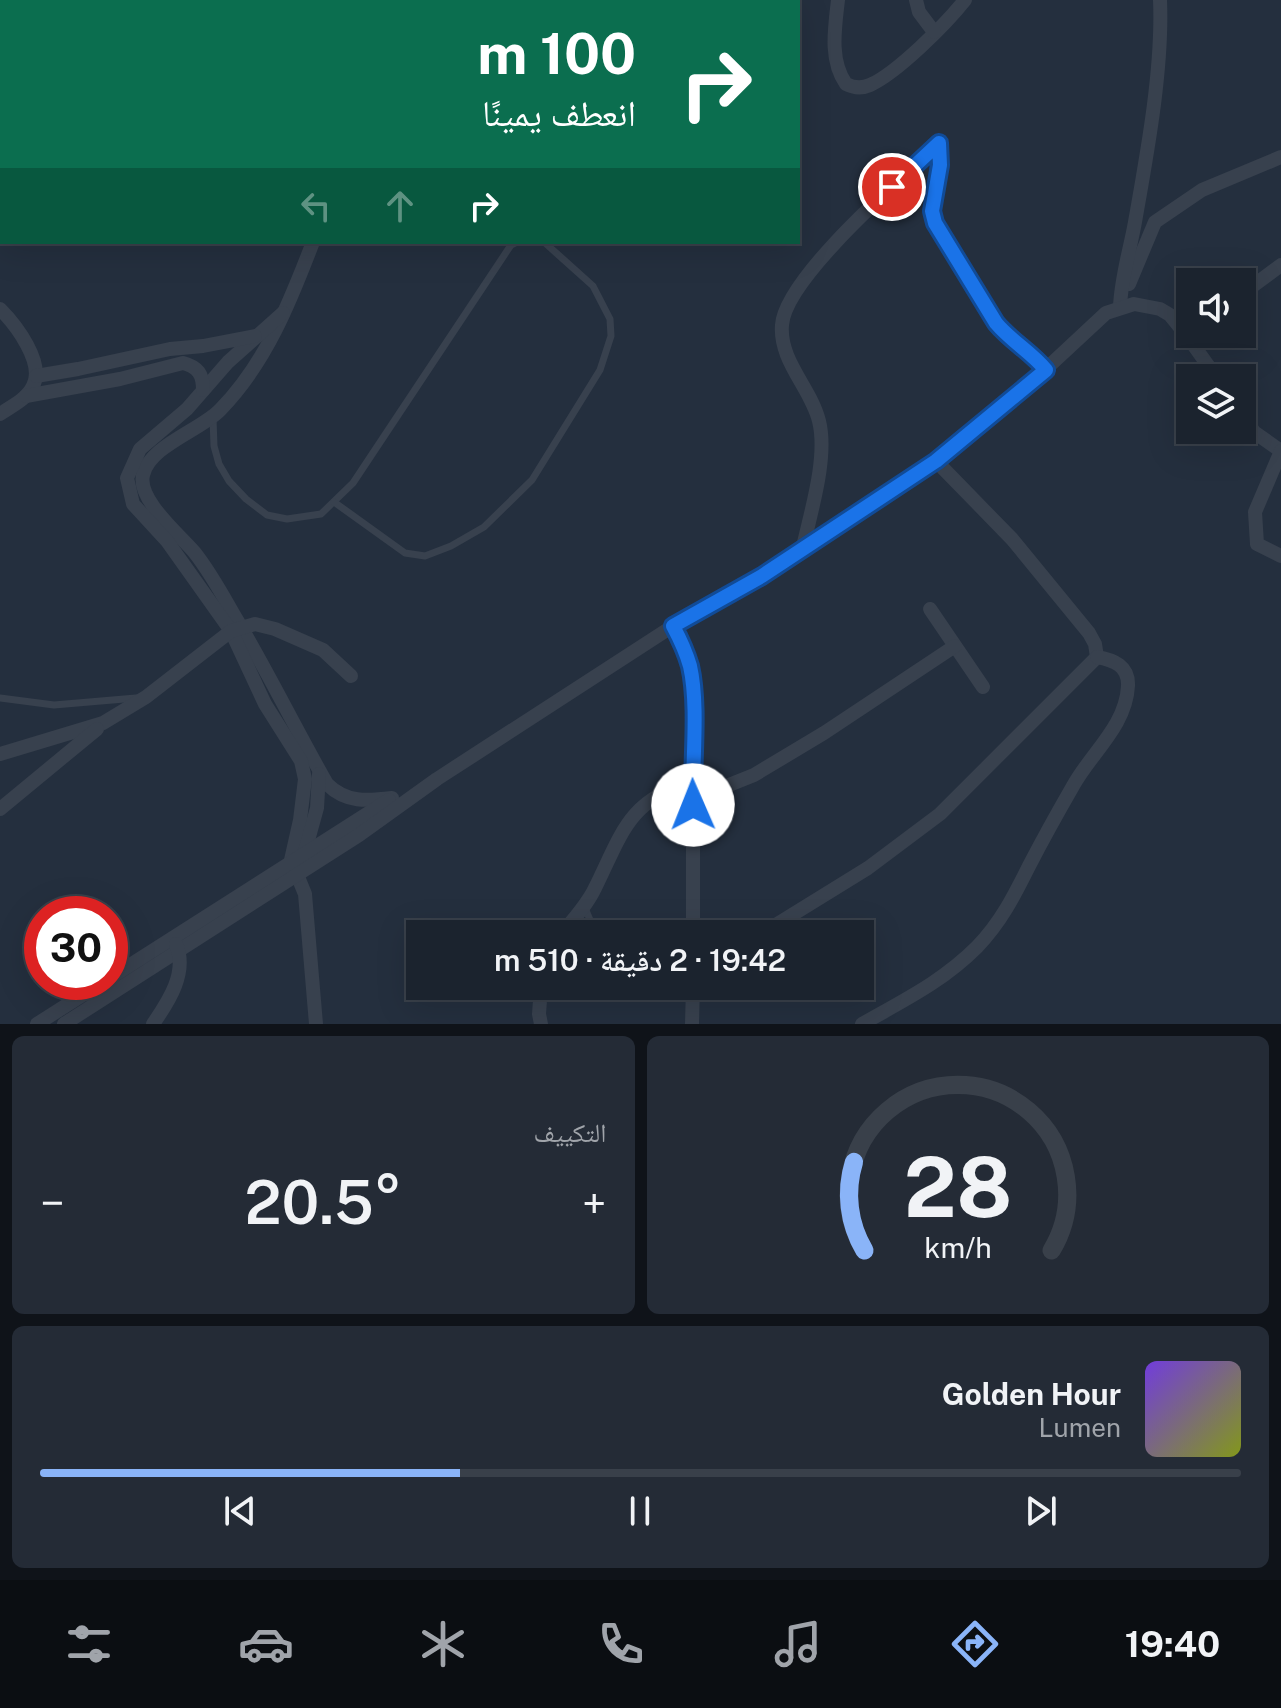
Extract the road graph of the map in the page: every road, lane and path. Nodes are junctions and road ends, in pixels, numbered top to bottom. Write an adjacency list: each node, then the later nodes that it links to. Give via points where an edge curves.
1 (838, 0): 5 (street, via 837,66 846,84 854,87 870,85 893,70)
2 (916, 0): 5 (street)
3 (965, 0): 5 (street)
4 (1160, 0): 12 (street, via 1145,161)
5 (934, 32)
6 (1281, 157): 12 (street, via 1202,190 1155,222)
7 (312, 244): 14 (street)
8 (513, 244): 26 (lane, via 353,483)
9 (546, 244): 26 (lane, via 593,286 610,319 611,336 600,370 532,480 484,527 425,556 405,553)
10 (1281, 265): 11 (street)
11 (1256, 284)
12 (1120, 307): 15 (street, via 1160,309); 17 (street, via 1091,324)
13 (0, 309): 18 (street, via 28,348)
14 (283, 313): 16 (street); 22 (street, via 267,349)
15 (1176, 321)
16 (255, 336): 18 (street); 19 (street)
17 (1046, 370): 25 (street); 27 (street, via 996,323 938,230 932,211 939,143 803,279 784,309 783,343 821,435)
18 (36, 376): 20 (street)
19 (203, 390): 20 (street, via 199,371 183,363); 31 (street, via 140,449 127,478 133,504)
20 (26, 396): 21 (street)
21 (0, 414)
22 (213, 418): 26 (lane, via 219,464 229,481 267,515 287,519 321,514); 31 (street, via 152,459 142,476 143,486 196,554)
23 (1256, 433): 24 (street)
24 (1281, 451): 28 (street, via 1255,512 1257,544)
25 (936, 461): 27 (street); 33 (street, via 1012,539 1089,633)
26 (334, 502)
27 (803, 547): 30 (street)
28 (1281, 556)
29 (930, 609): 32 (street)
30 (673, 626): 41 (street); 42 (street, via 690,667)
31 (236, 629): 34 (street, via 255,624 299,640 323,650); 36 (street); 40 (street, via 290,712); 45 (street, via 265,704 304,769)
32 (955, 646): 35 (street); 42 (street, via 754,775 724,787)
33 (1097, 657): 50 (street, via 940,814 868,868); 62 (street, via 1113,660 1128,676 1125,705 1073,785 998,924 932,986)
34 (351, 676)
35 (983, 687)
36 (146, 697): 37 (lane, via 54,705); 38 (street)
37 (0, 698)
38 (103, 723): 39 (street); 44 (street)
39 (0, 754)
40 (319, 769): 43 (street, via 342,797); 45 (street, via 317,808)
41 (437, 779): 43 (street); 45 (street, via 393,812)
42 (692, 782): 46 (street, via 656,798 632,817); 49 (street)
43 (392, 798): 45 (street)
44 (0, 809)
45 (297, 863): 51 (street); 59 (street, via 305,894)
46 (584, 906): 47 (street); 48 (lane)
47 (572, 920)
48 (590, 920)
49 (693, 920)
50 (784, 920)
51 (176, 944): 52 (street); 57 (street); 58 (street, via 181,964 176,982)
52 (128, 969)
53 (75, 1000): 56 (street)
54 (540, 1000): 60 (street)
55 (693, 1000): 61 (street)
56 (37, 1024)
57 (64, 1024)
58 (153, 1024)
59 (316, 1024)
60 (541, 1024)
61 (692, 1024)
62 (862, 1024)

